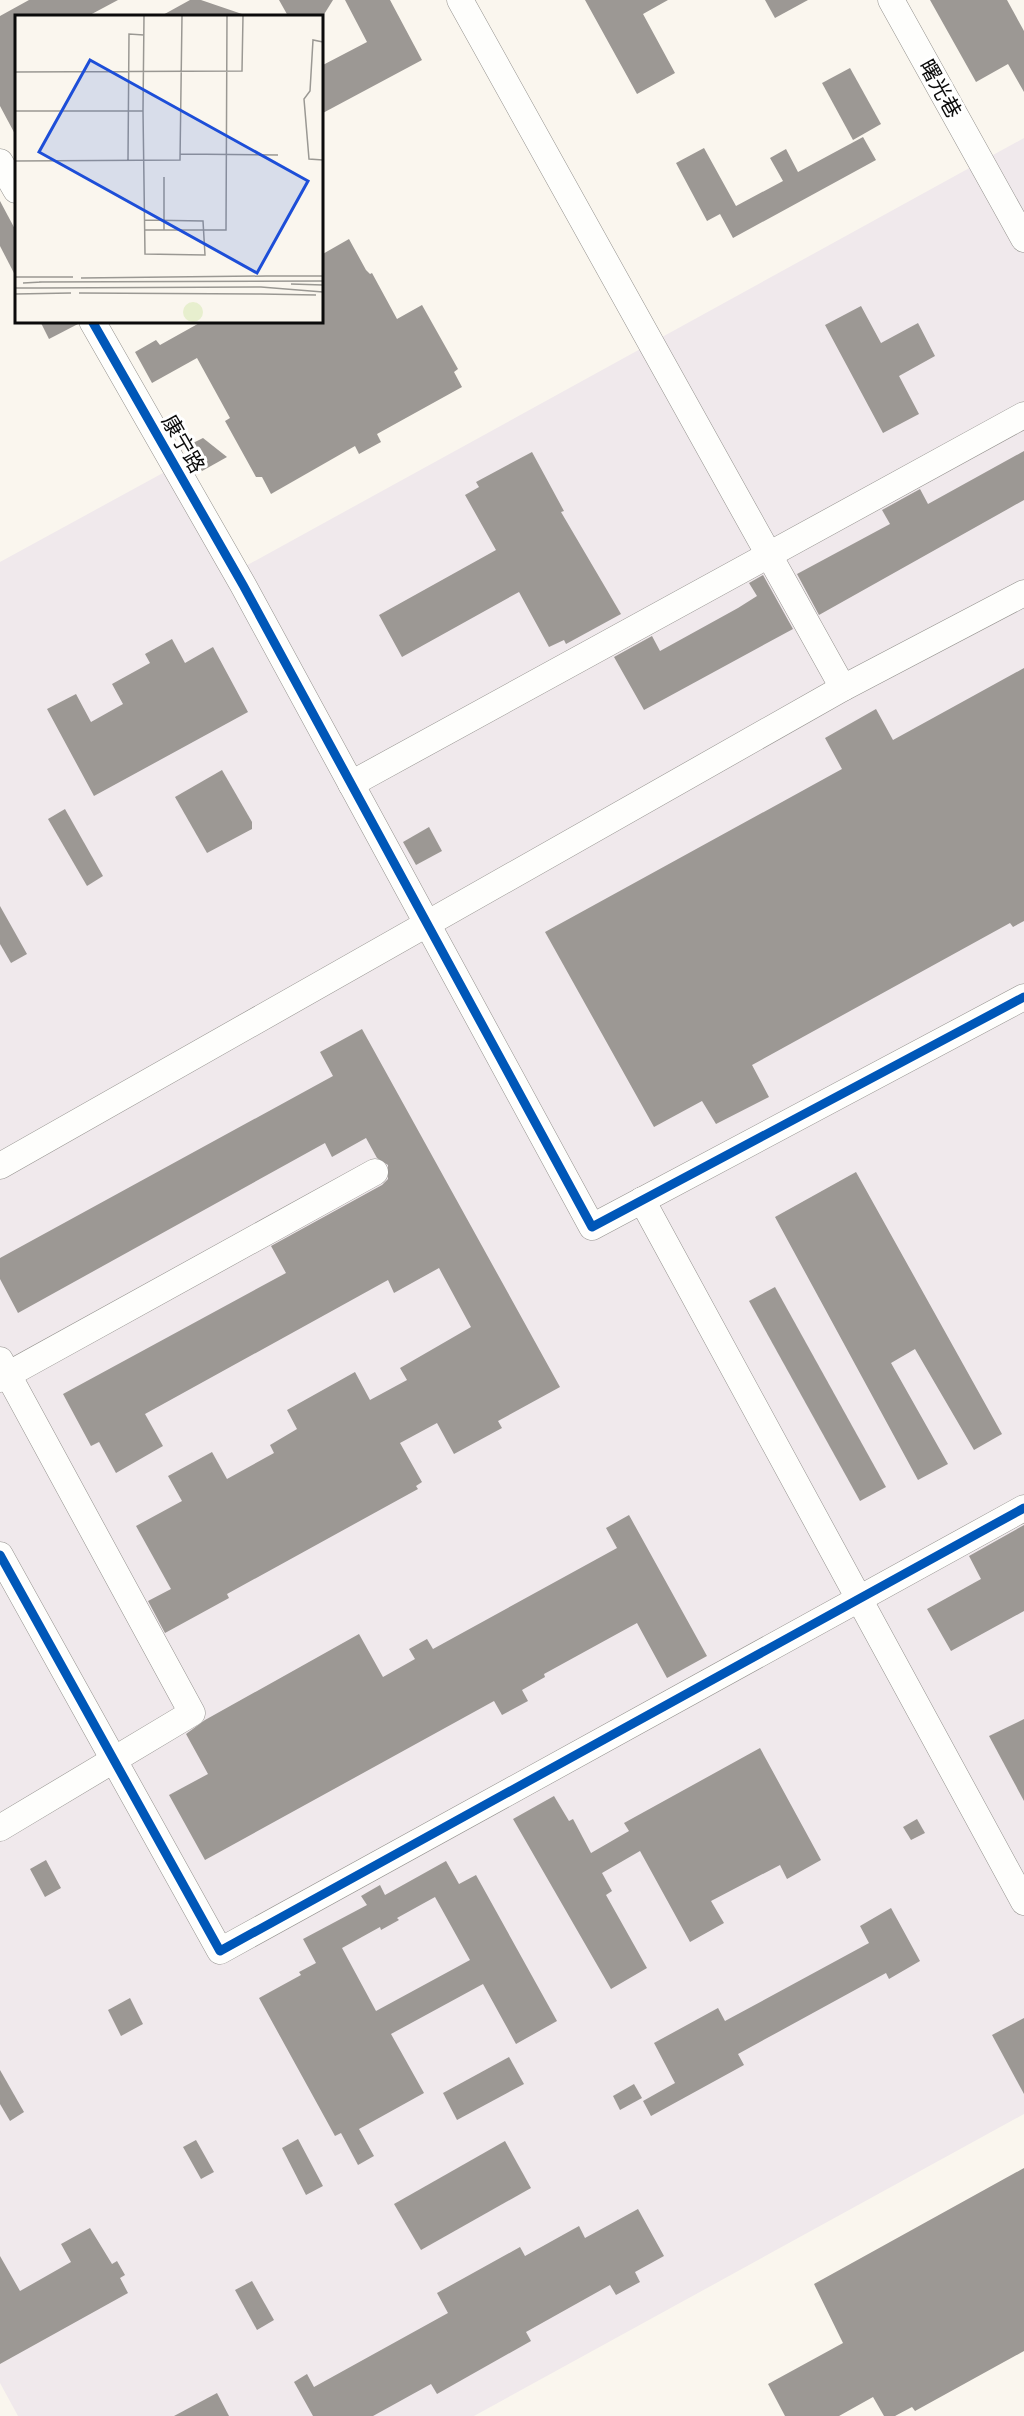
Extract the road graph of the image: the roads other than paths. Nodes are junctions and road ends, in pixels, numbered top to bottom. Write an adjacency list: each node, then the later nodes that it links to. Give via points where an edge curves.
1 (460, 0): 8 (street)
2 (891, 0): 5 (street, 曙光巷)
3 (0, 162): 4 (street)
4 (15, 188)
5 (1024, 239)
6 (93, 322): 11 (street, 康宁路)
7 (1024, 415): 8 (street)
8 (768, 554): 10 (street); 11 (street)
9 (1024, 593): 10 (street)
10 (843, 688): 12 (street)
11 (351, 784): 12 (street, 康宁路)
12 (428, 924): 14 (street); 16 (street, 康宁路, via 592,1227)
13 (1024, 997): 16 (street)
14 (0, 1166)
15 (375, 1172): 17 (street)
16 (642, 1200): 20 (street)
17 (3, 1371): 21 (street, via 192,1713)
18 (1024, 1508): 20 (street)
19 (0, 1555): 21 (street)
20 (859, 1599): 21 (street, via 220,1951); 23 (street)
21 (114, 1760): 22 (street)
22 (0, 1828)
23 (1024, 1902)

